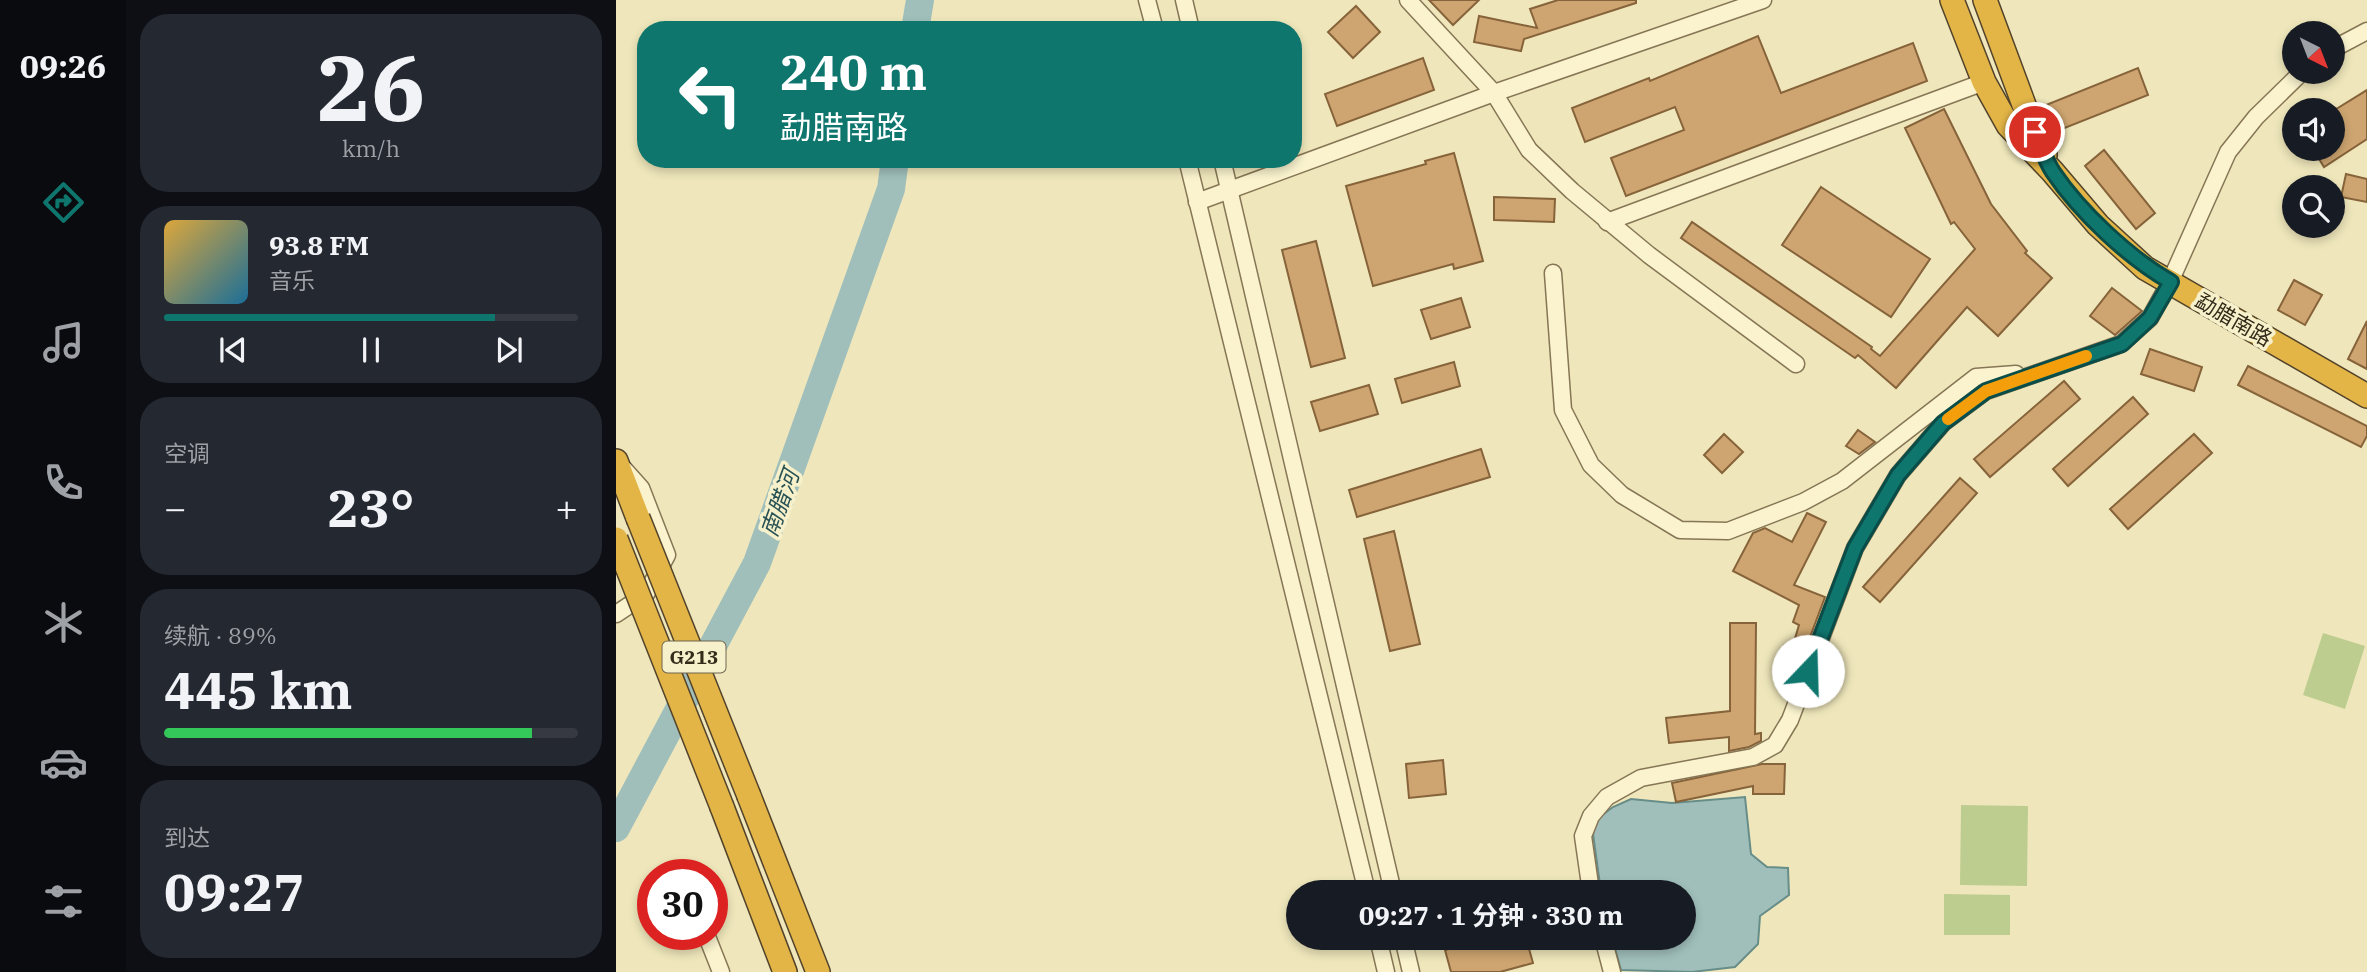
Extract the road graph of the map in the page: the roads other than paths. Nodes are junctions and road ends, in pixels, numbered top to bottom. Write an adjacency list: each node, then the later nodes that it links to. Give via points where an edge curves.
1 (1147, 0): 7 (street)
2 (1184, 0): 8 (street)
3 (1408, 0): 13 (street)
4 (1763, 0): 13 (street)
5 (1952, 0): 11 (highway)
6 (1986, 0): 18 (highway)
7 (1153, 21)
8 (1189, 21)
9 (2367, 31): 10 (street)
10 (2345, 43)
11 (1984, 82): 18 (highway, via 2008,125); 21 (street)
12 (2290, 84): 23 (street, via 2228,152)
13 (1494, 93): 14 (street); 21 (street, via 1530,150)
14 (1302, 164)
15 (1189, 168): 20 (street)
16 (1223, 168): 19 (street)
17 (1292, 168): 19 (street)
18 (2052, 171): 23 (highway, 勐腊南路, via 2098,225 2145,268)
19 (1227, 192): 20 (street); 30 (street)
20 (1197, 202): 31 (street)
21 (1607, 222): 24 (street)
22 (1553, 273): 25 (street, via 1563,410 1591,465 1622,495 1681,530 1728,531 1803,502 1842,481 1976,377)
23 (2171, 282): 25 (street, via 2150,318 2122,344); 26 (highway, 勐腊南路)
24 (1796, 364)
25 (2039, 372): 34 (street, via 1986,391 1943,423 1898,475 1855,548 1790,720 1775,745 1753,757 1641,778 1607,797 1591,816 1583,836)
26 (2367, 396)
27 (616, 460): 29 (street, via 641,488 667,555 646,594); 41 (highway, G213, bridge)
28 (616, 539): 40 (highway, G213, bridge)
29 (616, 614)
30 (1382, 847): 31 (street); 33 (street)
31 (1357, 853): 32 (street)
32 (1364, 880)
33 (1390, 880)
34 (1589, 880)
35 (712, 950): 39 (street)
36 (1381, 950): 42 (street)
37 (1407, 950): 43 (street)
38 (1606, 950): 44 (street)
39 (721, 972)
40 (785, 972)
41 (818, 972)
42 (1386, 972)
43 (1412, 972)
44 (1612, 972)

